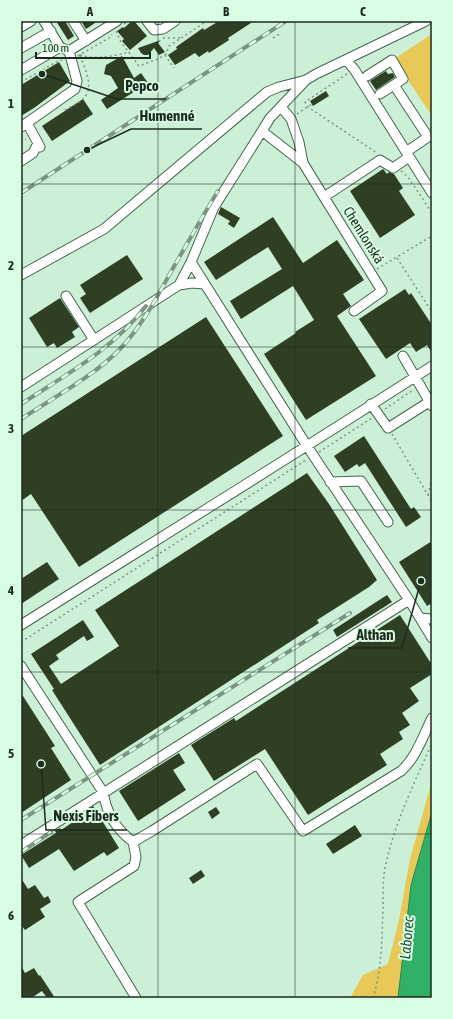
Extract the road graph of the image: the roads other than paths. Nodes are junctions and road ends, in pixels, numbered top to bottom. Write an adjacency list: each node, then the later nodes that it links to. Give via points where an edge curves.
1 (31, 21): 8 (street)
2 (44, 21): 9 (street)
3 (73, 21): 10 (street)
4 (147, 21): 5 (street, via 154,30 163,29)
5 (175, 21)
6 (426, 21): 14 (street)
7 (110, 23): 10 (street)
8 (21, 27)
9 (51, 31): 11 (street); 12 (street)
10 (86, 41): 13 (street)
11 (60, 46): 13 (street); 15 (street)
12 (21, 48)
13 (73, 55): 21 (street, via 75,89)
14 (346, 60): 17 (street); 24 (street)
15 (21, 70)
16 (367, 76): 18 (street, via 392,60 403,79)
17 (306, 80): 20 (street); 30 (street, via 267,92 104,229)
18 (394, 85): 19 (street); 23 (street)
19 (380, 94)
20 (281, 107): 22 (street); 26 (street, via 291,119)
21 (24, 125): 25 (street, via 39,145)
22 (262, 131): 26 (street); 29 (street, via 214,207)
23 (430, 140): 24 (street)
24 (408, 155): 27 (street); 28 (street, via 393,168 380,160)
25 (21, 161)
26 (303, 163): 28 (street, Chemlonská)
27 (432, 193)
28 (324, 197): 34 (street, Chemlonská, via 382,291)
29 (191, 262): 31 (street); 32 (street)
30 (21, 275)
31 (179, 284): 32 (street); 35 (street)
32 (204, 284): 42 (street)
33 (66, 296): 35 (street)
34 (354, 311)
35 (94, 340): 39 (street)
36 (403, 356): 38 (street)
37 (432, 366): 38 (street)
38 (415, 377): 40 (street); 41 (street)
39 (21, 387)
40 (371, 404): 41 (street, via 388,428); 42 (street)
41 (431, 404)
42 (307, 446): 43 (street); 48 (street)
43 (330, 482): 44 (street, via 361,481); 45 (street)
44 (388, 522)
45 (409, 600): 46 (street); 52 (street)
46 (420, 618): 47 (street); 49 (street)
47 (432, 619)
48 (21, 625)
49 (432, 638)
50 (21, 666): 52 (street)
51 (432, 718): 53 (street, via 408,765 303,831 258,764)
52 (103, 792): 53 (street, via 105,804 113,821); 54 (street)
53 (133, 842): 55 (street, via 136,857 134,866 78,902)
54 (21, 845)
55 (136, 998)

